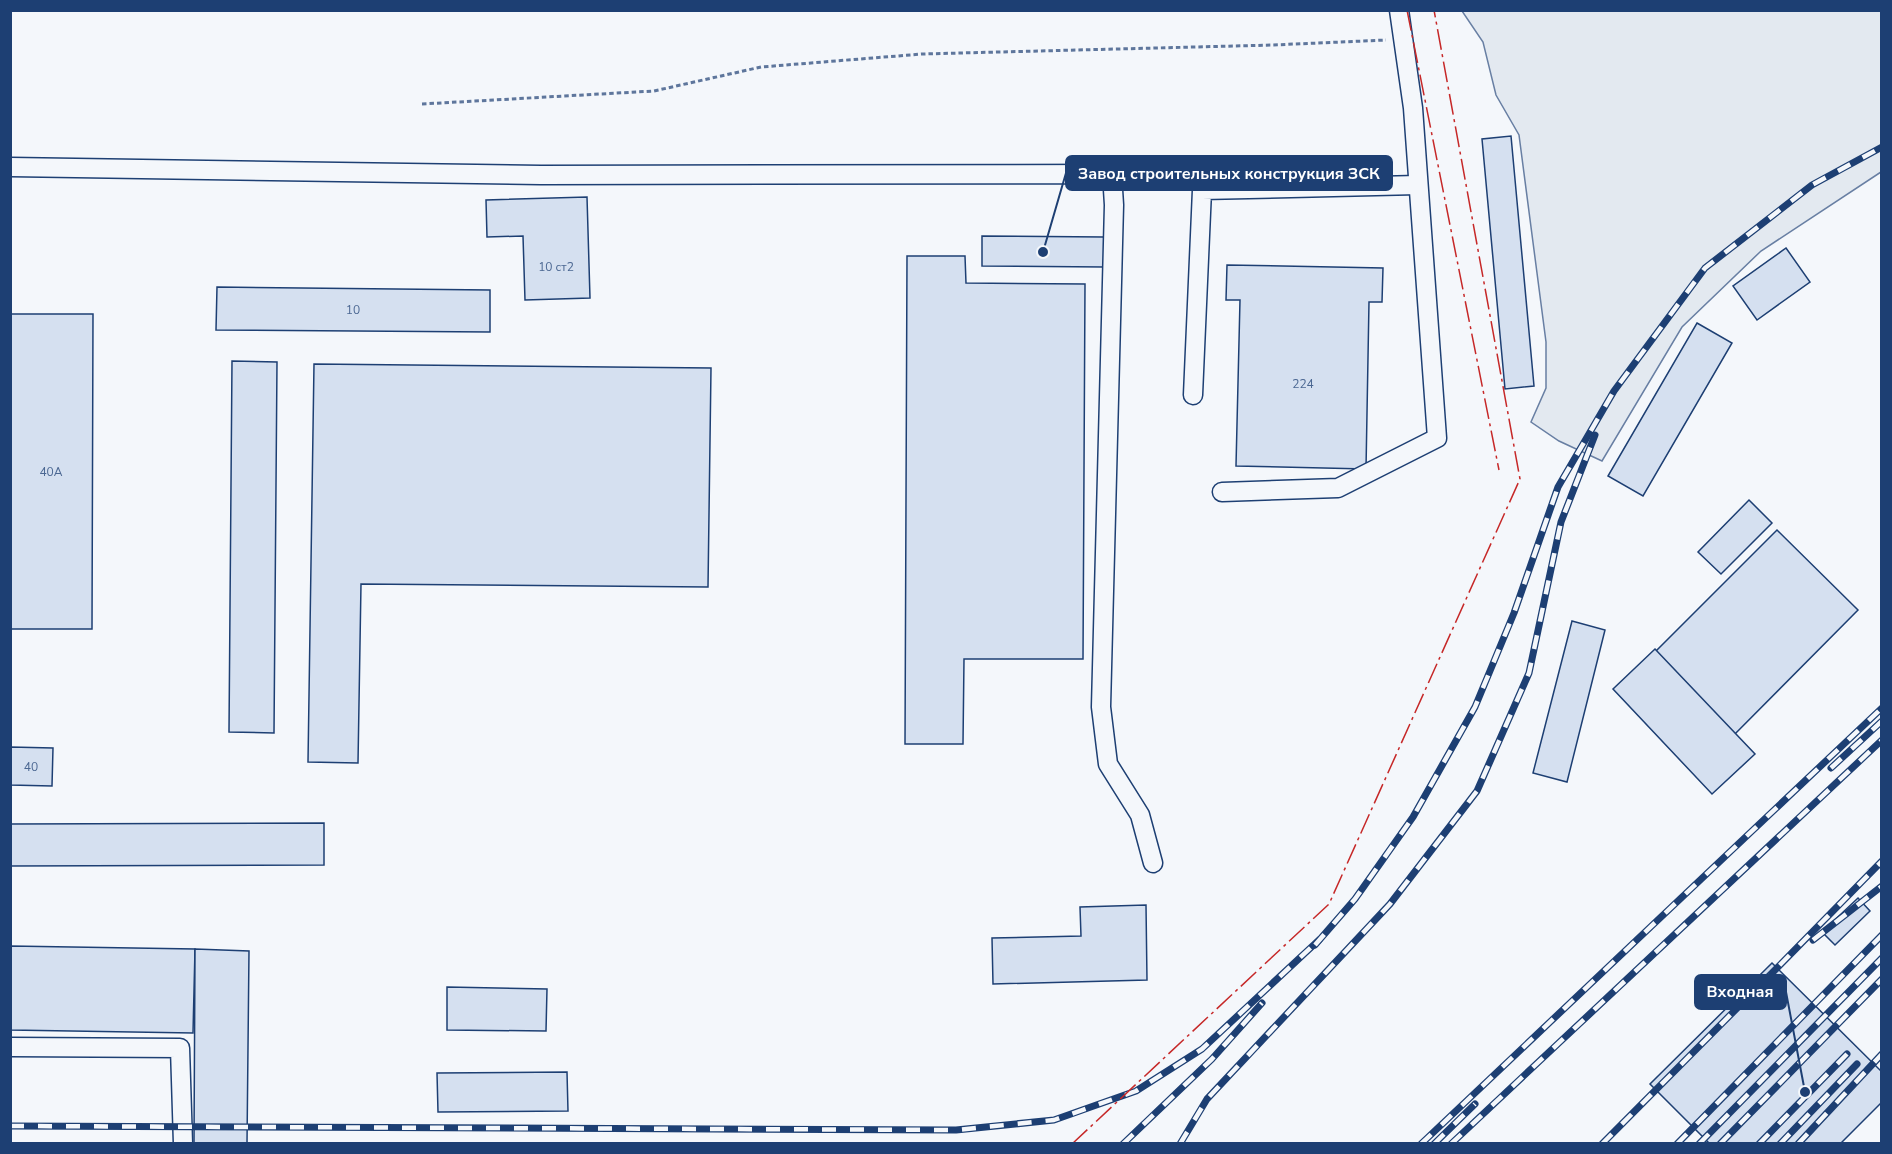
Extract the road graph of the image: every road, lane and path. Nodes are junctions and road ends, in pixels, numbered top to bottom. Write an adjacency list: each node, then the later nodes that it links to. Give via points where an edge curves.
1 (1398, 10): 2 (lane)
2 (1403, 39): 3 (path, via 922,54 761,67 654,91); 5 (lane)
3 (422, 104)
4 (10, 167): 8 (lane, via 541,175 1112,174 1101,708 1108,764 1140,815)
5 (1418, 185): 6 (lane, via 1202,190); 7 (lane, via 1437,438 1338,488)
6 (1193, 395)
7 (1222, 492)
8 (1153, 862)
9 (10, 1047): 10 (lane, via 180,1048)
10 (183, 1143)

